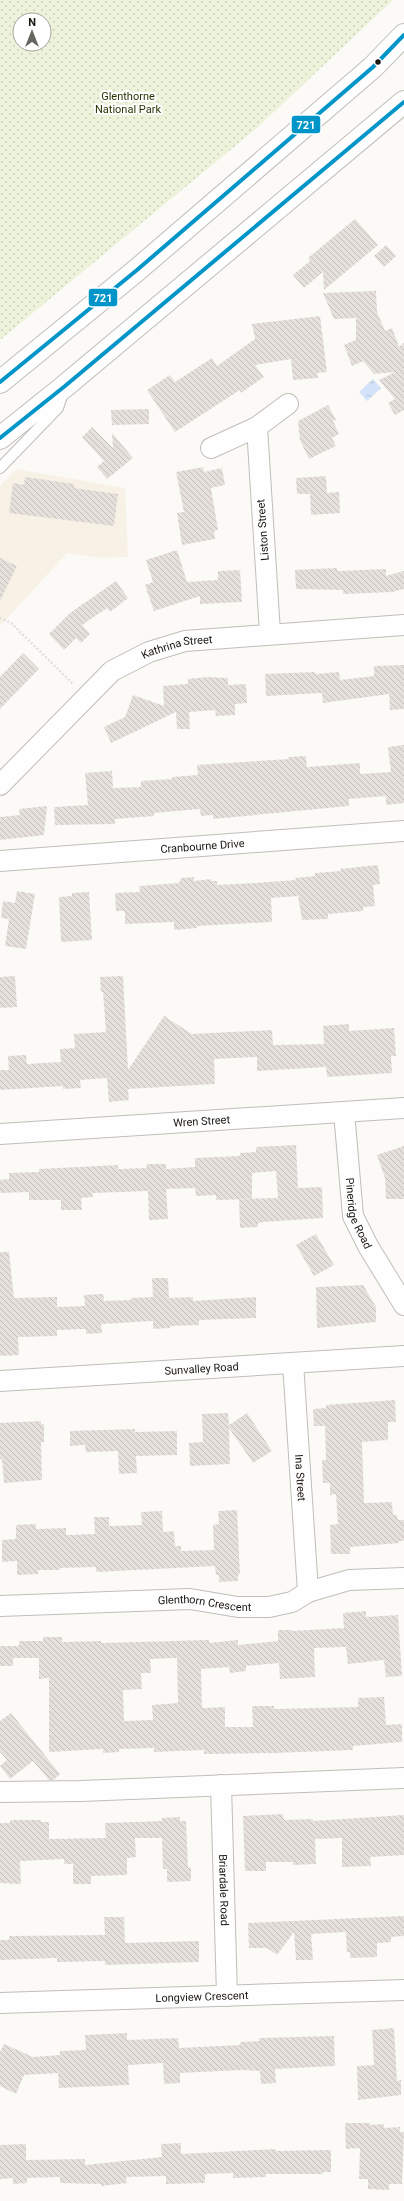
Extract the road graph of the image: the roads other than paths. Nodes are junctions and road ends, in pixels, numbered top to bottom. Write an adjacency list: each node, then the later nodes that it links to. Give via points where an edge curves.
1 (404, 35): 3 (highway, via 373,67 185,230)
2 (404, 102): 4 (highway)
3 (0, 382)
4 (65, 386): 7 (highway); 9 (lane, via 58,408)
5 (288, 404): 6 (street)
6 (257, 428): 8 (street); 11 (street, Liston Street)
7 (0, 438)
8 (211, 448)
9 (0, 468)
10 (404, 624): 11 (street, Kathrina Street)
11 (270, 633): 12 (street, Kathrina Street, via 185,641 149,652 112,671)
12 (0, 785)
13 (404, 831): 14 (street, Cranbourne Drive)
14 (0, 861)
15 (404, 1108): 16 (street, Wren Street)
16 (344, 1112): 17 (street, Wren Street); 18 (street, Pineridge Road, via 353,1216 368,1246)
17 (0, 1134)
18 (404, 1304)
19 (404, 1356): 20 (street, Sunvalley Road)
20 (293, 1363): 21 (street, Sunvalley Road); 23 (street, Ina Street)
21 (0, 1381)
22 (404, 1578): 23 (street, Glenthorn Crescent, via 349,1580)
23 (308, 1592): 24 (street, Glenthorn Crescent, via 292,1602 269,1607 238,1607 190,1599)
24 (0, 1606)
25 (404, 1778): 26 (street)
26 (221, 1785): 27 (street); 29 (street, Briardale Road)
27 (0, 1792)
28 (404, 1990): 29 (street, Longview Crescent)
29 (227, 1996): 30 (street, Longview Crescent)
30 (0, 2004)

